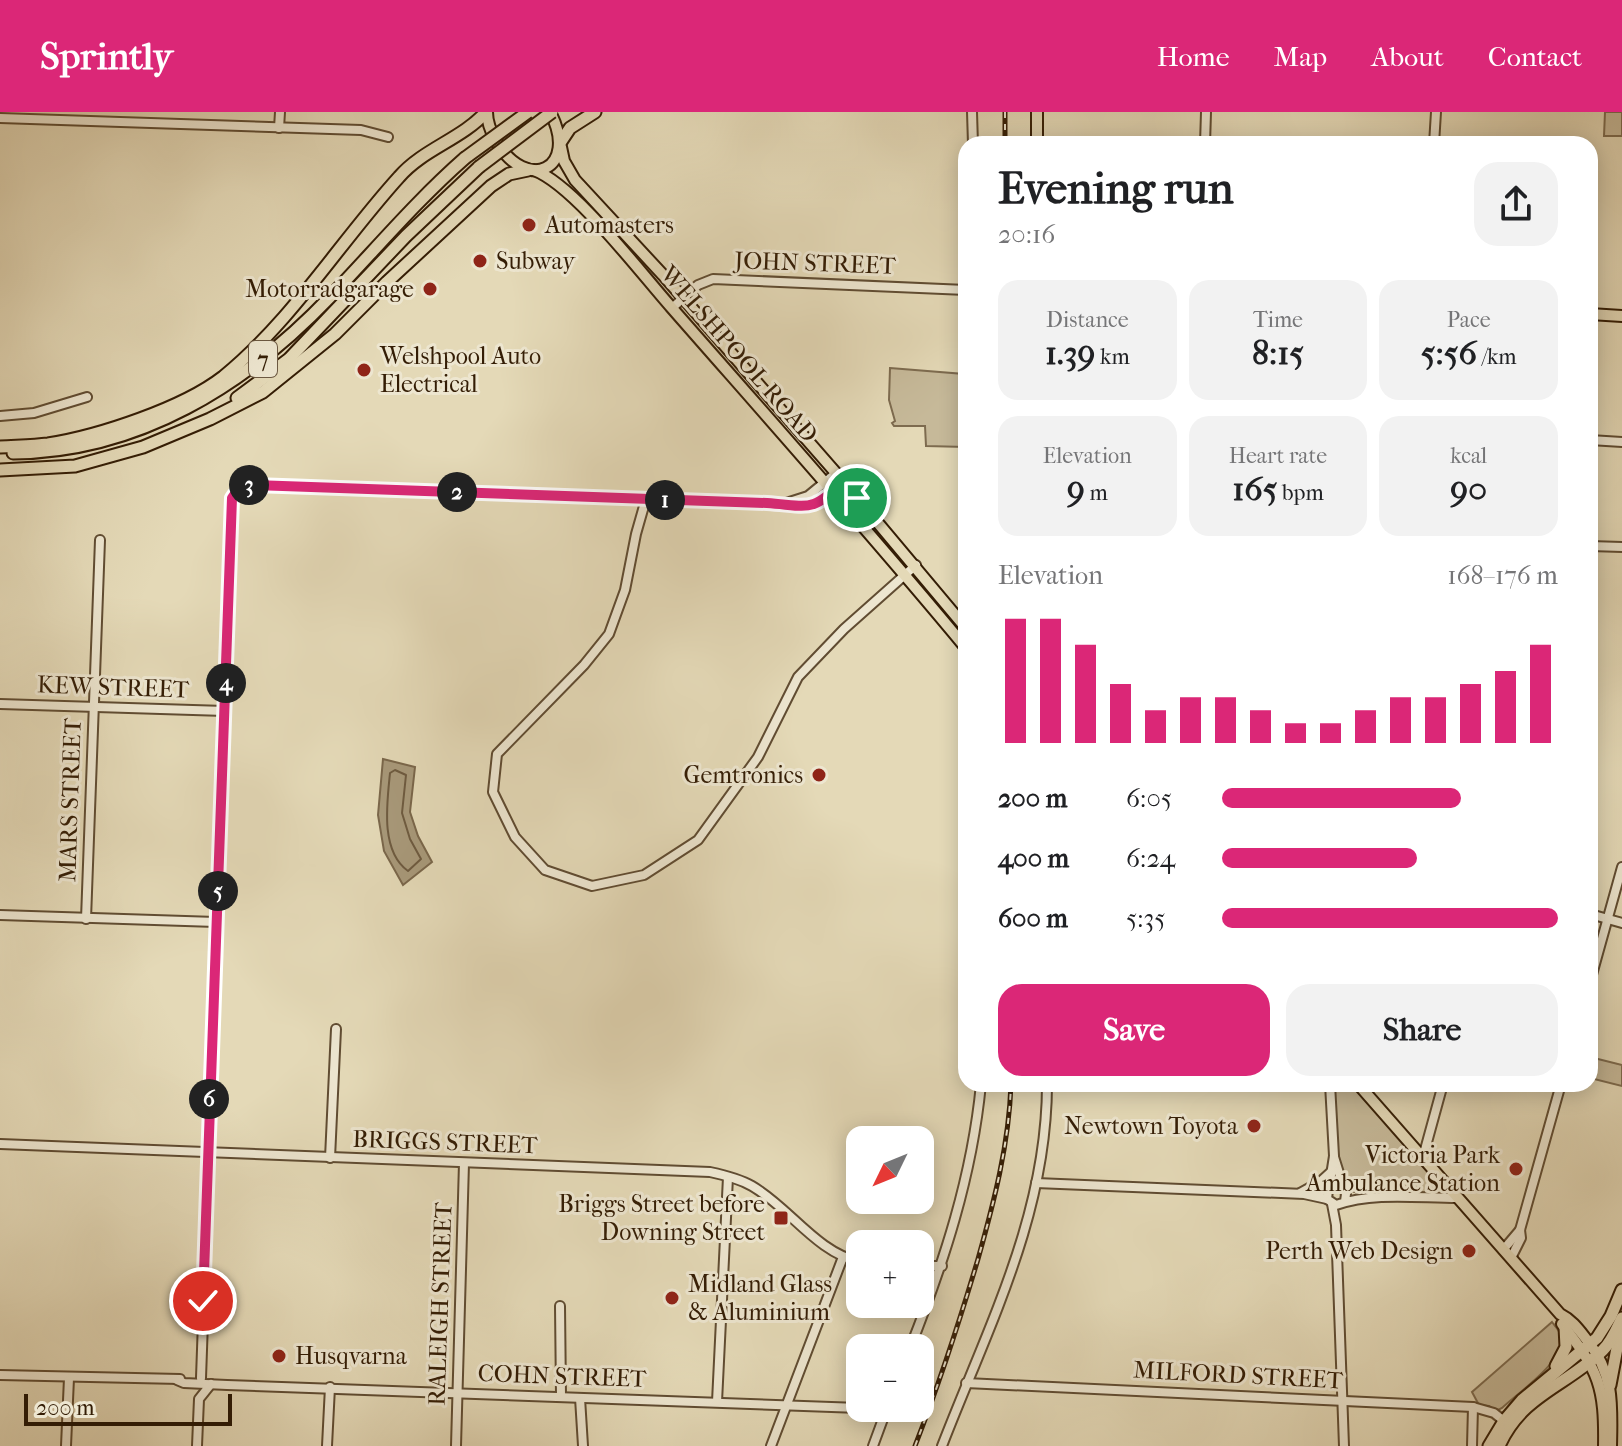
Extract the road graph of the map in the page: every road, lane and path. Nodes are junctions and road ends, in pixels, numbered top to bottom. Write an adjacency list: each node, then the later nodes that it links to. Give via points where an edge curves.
1 (280, 112): 11 (street)
2 (486, 112): 18 (main road, WELSHPOOL ROAD, via 501,149 516,165); 29 (highway, 7, via 401,173 294,305 221,379 175,404 97,433)
3 (528, 112): 29 (highway, 7, bridge, via 427,192 298,328 211,395 125,436 38,453)
4 (551, 112): 17 (main road, WELSHPOOL ROAD); 26 (highway, 7, bridge, via 479,167 289,359 231,403)
5 (595, 112): 17 (highway, via 577,121)
6 (972, 112): 12 (street)
7 (1037, 112): 13 (main road)
8 (1206, 112): 14 (street)
9 (1436, 112): 15 (street)
10 (0, 118): 11 (street)
11 (279, 128): 16 (street, via 361,130)
12 (973, 136)
13 (1037, 136)
14 (1205, 136)
15 (1434, 136)
16 (388, 137)
17 (560, 145): 18 (main road, via 550,163); 20 (main road, WELSHPOOL ROAD, via 575,180)
18 (531, 170): 21 (main road, WELSHPOOL ROAD, via 557,182); 26 (highway, 7, via 509,174 491,186 285,376)
19 (958, 290): 20 (street, JOHN STREET, via 713,279)
20 (683, 298): 21 (street, JOHN STREET); 31 (main road, WELSHPOOL ROAD)
21 (672, 308): 33 (main road, WELSHPOOL ROAD)
22 (1598, 314): 23 (main road)
23 (1622, 316)
24 (87, 397): 25 (street, via 34,413)
25 (0, 416)
26 (174, 435): 30 (highway, 7, via 75,466)
27 (1598, 440): 28 (street)
28 (1622, 442)
29 (0, 450)
30 (0, 470)
31 (836, 473): 32 (main road, WELSHPOOL ROAD); 33 (street)
32 (844, 482): 34 (street); 40 (main road, WELSHPOOL ROAD)
33 (826, 483): 34 (main road, WELSHPOOL ROAD); 36 (street)
34 (834, 492): 36 (street, via 811,507); 41 (main road, WELSHPOOL ROAD)
35 (646, 499): 36 (street); 41 (street, via 609,634 497,754 493,792 515,837 545,870 592,886 644,875 698,840 758,757 798,677); 46 (street, via 239,488 232,498)
36 (782, 504)
37 (100, 540): 45 (street, MARS STREET)
38 (1598, 546): 39 (street)
39 (1622, 547)
40 (916, 565): 41 (street); 42 (main road, WELSHPOOL ROAD)
41 (905, 576): 43 (main road, WELSHPOOL ROAD)
42 (958, 610)
43 (958, 639)
44 (0, 704): 45 (street, KEW STREET)
45 (94, 706): 46 (street, KEW STREET); 50 (street, MARS STREET)
46 (225, 711): 52 (street)
47 (1622, 867): 51 (street)
48 (0, 915): 50 (street)
49 (1598, 916): 51 (street)
50 (86, 919): 52 (street)
51 (1608, 919): 53 (street); 54 (street)
52 (216, 922): 63 (street)
53 (1622, 923)
54 (1598, 954)
55 (336, 1029): 66 (street)
56 (980, 1092): 78 (street, via 963,1193)
57 (1047, 1092): 70 (street)
58 (1330, 1092): 64 (street)
59 (1365, 1092): 65 (main road)
60 (1441, 1092): 65 (street)
61 (1559, 1092): 74 (street, via 1520,1230)
62 (0, 1144): 63 (street, BRIGGS STREET)
63 (207, 1151): 66 (street, BRIGGS STREET); 88 (street)
64 (1334, 1156): 68 (street); 72 (street)
65 (1423, 1157): 73 (main road)
66 (330, 1158): 67 (street, BRIGGS STREET)
67 (464, 1163): 69 (street, BRIGGS STREET, via 710,1172); 96 (street, RALEIGH STREET)
68 (1331, 1171): 71 (street); 72 (street)
69 (728, 1177): 75 (street, BRIGGS STREET, via 754,1187); 101 (street)
70 (1036, 1183): 71 (street); 92 (street, via 1020,1252)
71 (1302, 1194): 72 (street)
72 (1336, 1196): 73 (street); 100 (street)
73 (1457, 1198): 74 (main road)
74 (1507, 1254): 81 (main road)
75 (843, 1257): 76 (street, BRIGGS STREET); 102 (street)
76 (846, 1258)
77 (934, 1266): 78 (street)
78 (942, 1266): 84 (street)
79 (1622, 1290): 85 (highway)
80 (560, 1306): 97 (street)
81 (1560, 1314): 83 (main road); 85 (main road, via 1569,1318)
82 (1622, 1318): 85 (highway, via 1606,1347); 94 (highway)
83 (1565, 1327): 85 (main road); 89 (highway, via 1565,1353)
84 (915, 1334)
85 (1590, 1352): 89 (highway); 94 (main road); 118 (highway, via 1525,1408); 119 (main road, via 1604,1402)
86 (0, 1375): 87 (street, COHN STREET)
87 (69, 1378): 90 (street, COHN STREET); 107 (street)
88 (201, 1378): 90 (street, COHN STREET); 91 (street, COHN STREET)
89 (1546, 1379): 105 (highway)
90 (181, 1381): 93 (street, COHN STREET); 99 (street)
91 (236, 1383): 93 (street, COHN STREET); 95 (street, COHN STREET)
92 (966, 1383): 100 (street, MILFORD STREET); 114 (street)
93 (211, 1384): 99 (street)
94 (1610, 1385): 120 (main road)
95 (330, 1387): 96 (street, COHN STREET); 109 (street)
96 (458, 1392): 97 (street, COHN STREET); 110 (street, RALEIGH STREET)
97 (561, 1396): 98 (street, COHN STREET)
98 (580, 1398): 101 (street, COHN STREET); 111 (street)
99 (199, 1399): 108 (street)
100 (1341, 1399): 104 (street, MILFORD STREET); 115 (street)
101 (717, 1402): 102 (street, COHN STREET)
102 (787, 1405): 103 (street, COHN STREET); 112 (street)
103 (846, 1407)
104 (1473, 1407): 105 (street, MILFORD STREET); 116 (street)
105 (1504, 1421): 117 (highway)
106 (882, 1422): 113 (street)
107 (66, 1446)
108 (197, 1446)
109 (327, 1446)
110 (456, 1446)
111 (583, 1446)
112 (771, 1446)
113 (873, 1446)
114 (942, 1446)
115 (1344, 1446)
116 (1472, 1446)
117 (1489, 1446)
118 (1499, 1446)
119 (1604, 1446)
120 (1611, 1446)

